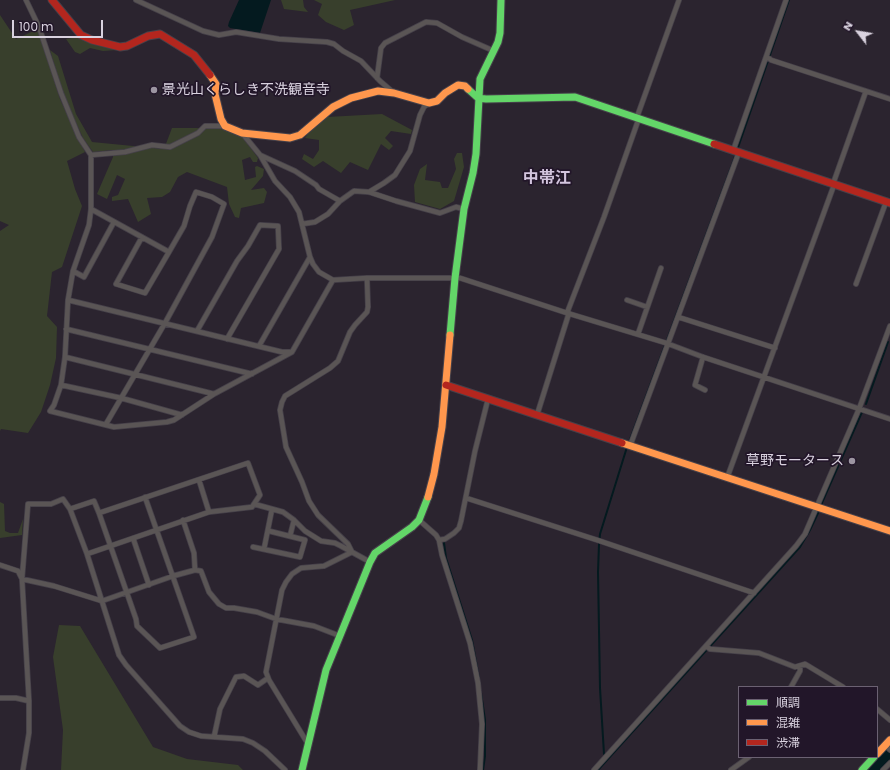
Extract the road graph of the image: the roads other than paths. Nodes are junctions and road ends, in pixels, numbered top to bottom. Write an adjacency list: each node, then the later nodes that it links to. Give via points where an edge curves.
1 (26, 0): 19 (street, via 39,27 61,94 79,137)
2 (52, 0): 16 (street, via 81,35 92,40 120,47 160,34 194,55 216,84 215,94)
3 (136, 0): 9 (street, via 203,31 219,35 236,32 334,44 361,61)
4 (501, 0): 7 (street, via 500,33)
5 (679, 0): 15 (street)
6 (786, 0): 8 (street)
7 (494, 51): 9 (street, via 438,23 426,22 385,43 381,48); 12 (street, via 480,79)
8 (768, 58): 10 (street); 18 (street)
9 (377, 78): 11 (street)
10 (866, 91): 13 (street); 21 (street)
11 (394, 93): 14 (street); 17 (street, via 378,91 351,98 333,107 300,135 290,138)
12 (478, 98): 14 (street, via 465,86 458,85 437,101); 15 (street, via 486,100 575,97); 26 (street, via 476,154)
13 (890, 99)
14 (429, 102): 22 (street, via 420,115 410,151 395,175)
15 (638, 118): 18 (street); 41 (street)
16 (225, 126): 17 (street); 19 (street, via 205,126 198,133 170,147 152,146)
17 (242, 133): 20 (street)
18 (736, 151): 21 (street); 42 (street)
19 (91, 155): 25 (street)
20 (260, 155): 23 (street, via 295,171); 28 (street, via 275,181 290,197 299,212)
21 (833, 184): 24 (street); 53 (street)
22 (369, 192): 23 (street, via 354,191); 26 (street, via 440,213 456,207)
23 (340, 201): 28 (street, via 328,214 315,222)
24 (888, 203): 37 (street)
25 (91, 209): 27 (street); 33 (street, via 89,225)
26 (464, 209): 35 (street)
27 (114, 222): 29 (street); 33 (street, via 84,277)
28 (302, 224): 31 (street)
29 (142, 237): 30 (street); 30 (street, via 116,284 145,292)
30 (169, 252): 43 (street, via 184,226 196,192 224,204 212,237)
31 (310, 257): 36 (street, via 319,272); 51 (street)
32 (661, 268): 40 (street)
33 (74, 271): 38 (street)
34 (367, 278): 35 (street); 36 (street); 94 (street, via 367,312 350,332 338,361 285,396 280,410 286,448 309,501 318,515 348,544)
35 (455, 278): 41 (street); 61 (street)
36 (333, 280): 54 (street)
37 (856, 284)
38 (68, 300): 43 (street); 45 (street)
39 (627, 300): 40 (street)
40 (647, 307): 47 (street)
41 (568, 313): 47 (street); 68 (street)
42 (678, 317): 50 (street); 53 (street)
43 (165, 323): 46 (street); 52 (street)
44 (890, 326): 48 (street)
45 (66, 329): 52 (street); 56 (street)
46 (197, 331): 49 (street); 49 (street, via 260,226 278,226 279,249)
47 (638, 334): 50 (street)
48 (888, 335): 66 (street)
49 (227, 339): 51 (street)
50 (666, 343): 55 (street); 71 (street)
51 (259, 346): 54 (street)
52 (150, 348): 57 (street); 58 (street)
53 (775, 348): 59 (street)
54 (292, 352): 58 (street)
55 (703, 356): 59 (street); 62 (street, via 695,385)
56 (65, 357): 57 (street); 60 (street)
57 (135, 374): 63 (street); 64 (street)
58 (252, 374): 63 (street)
59 (764, 377): 66 (street); 72 (street)
60 (61, 385): 64 (street); 70 (street, via 50,411)
61 (446, 385): 65 (street); 84 (street, via 434,474)
62 (705, 390)
63 (214, 394): 67 (street)
64 (121, 398): 67 (street); 70 (street)
65 (488, 399): 68 (street); 75 (street)
66 (859, 409): 69 (street); 77 (street)
67 (182, 415): 70 (street, via 167,422 114,427)
68 (537, 415): 71 (street)
69 (890, 419)
70 (106, 424)
71 (629, 446): 72 (street)
72 (727, 478): 77 (street)
73 (199, 480): 74 (street); 76 (street, via 248,463 260,495); 80 (street)
74 (145, 497): 81 (street); 85 (street)
75 (466, 498): 90 (street, via 458,528 445,539); 103 (street)
76 (254, 504): 79 (street); 80 (street, via 252,507)
77 (817, 507): 87 (street); 103 (street, via 805,534)
78 (70, 509): 81 (street, via 94,501); 95 (street); 100 (street, via 63,499 51,504 28,504)
79 (272, 509): 83 (street, via 283,512); 86 (street)
80 (209, 512): 82 (street)
81 (99, 513): 91 (street)
82 (183, 520): 85 (street); 98 (street, via 194,553)
83 (294, 520): 88 (street); 94 (street, via 321,541)
84 (419, 520): 90 (street); 96 (street, via 375,553)
85 (156, 529): 89 (street); 99 (street)
86 (269, 531): 88 (street); 93 (street)
87 (890, 531)
88 (290, 536): 93 (street, via 305,540 300,557)
89 (133, 538): 91 (street); 101 (street)
90 (439, 540): 126 (street, via 470,644 478,683 482,724)
91 (110, 546): 95 (street); 102 (street)
92 (253, 547): 93 (street)
93 (264, 549)
94 (352, 552): 96 (street); 105 (street, via 324,566 301,568 292,574 282,590)
95 (87, 554): 104 (street)
96 (370, 562): 106 (street)
97 (0, 565): 100 (street, via 18,572)
98 (195, 570): 99 (street); 105 (street, via 200,570 210,592 219,604 226,608 257,612)
99 (173, 576): 101 (street); 102 (street, via 194,637 160,648 137,626)
100 (22, 579): 104 (street); 113 (street)
101 (149, 585): 102 (street)
102 (126, 593): 104 (street)
103 (754, 593): 107 (street)
104 (102, 601): 116 (street, via 119,655 126,664 180,726 188,732)
105 (276, 619): 106 (street, via 314,626); 109 (street, via 266,672)
106 (340, 636): 117 (street, via 323,682)
107 (708, 647): 108 (street, via 759,653 795,667); 127 (street)
108 (800, 666): 110 (street); 111 (street, via 805,664)
109 (268, 678): 116 (street, via 258,685 244,676 236,677 220,709); 117 (street)
110 (792, 686)
111 (840, 686)
112 (0, 698): 113 (street)
113 (29, 701): 123 (street, via 29,733)
114 (878, 710): 115 (street)
115 (890, 720)
116 (214, 737): 124 (street, via 243,739 253,743 265,750)
117 (308, 745): 125 (street)
118 (888, 746): 119 (street)
119 (878, 753)
120 (748, 758): 128 (street)
121 (873, 758): 129 (street)
122 (890, 763): 130 (street)
123 (23, 770)
124 (285, 770)
125 (302, 770)
126 (480, 770)
127 (594, 770)
128 (731, 770)
129 (862, 770)
130 (883, 770)

